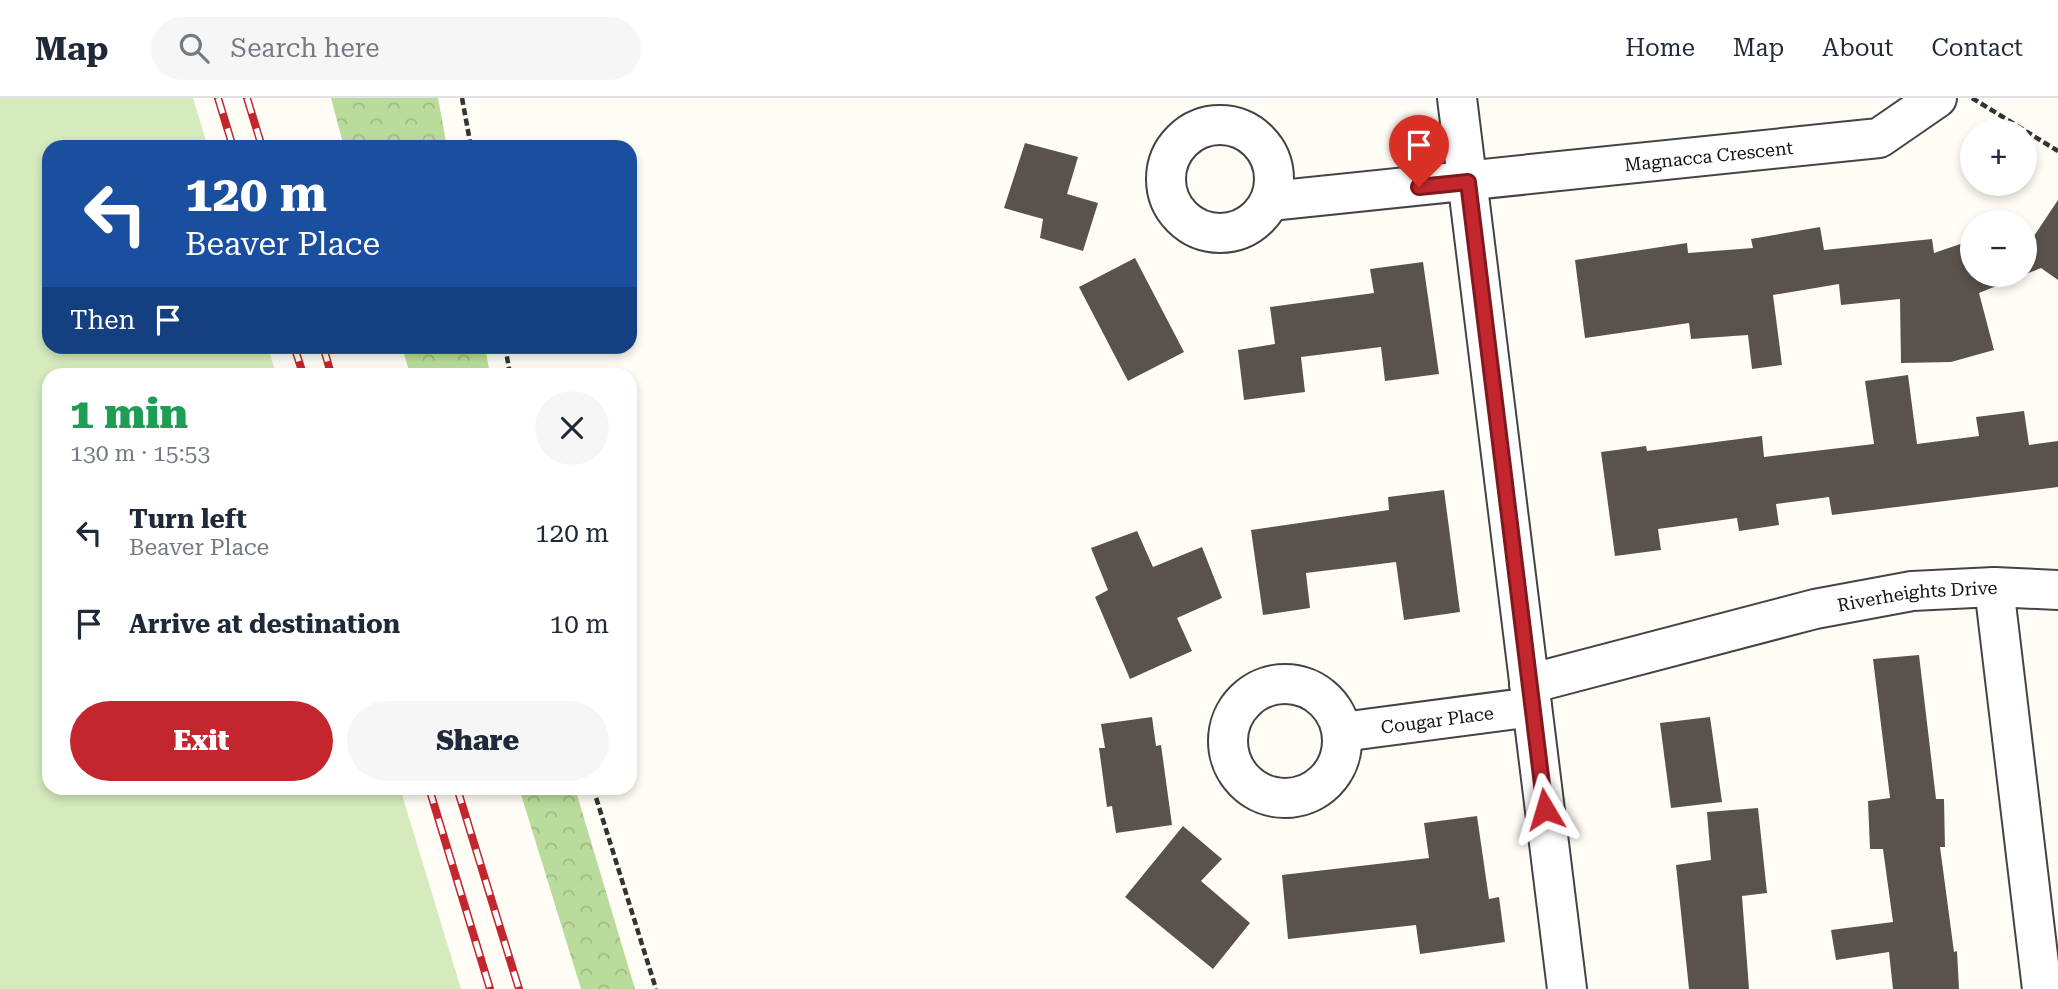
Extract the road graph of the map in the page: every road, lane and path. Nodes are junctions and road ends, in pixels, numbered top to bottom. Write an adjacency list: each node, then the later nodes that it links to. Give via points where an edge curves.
1 (462, 98): 5 (path)
2 (1457, 98): 7 (street)
3 (1937, 98): 7 (street, Magnacca Crescent, via 1878,138)
4 (1972, 98): 6 (path)
5 (470, 140)
6 (2058, 151)
7 (1468, 182): 8 (street, Magnacca Crescent); 11 (street)
8 (1270, 201)
9 (1994, 587): 10 (street); 11 (street, Riverheights Drive, via 1912,591 1815,609); 16 (street, Riverheights Drive)
10 (2058, 590)
11 (1530, 695): 12 (street, Cougar Place); 15 (street)
12 (1342, 732)
13 (595, 795): 14 (path)
14 (656, 989)
15 (1567, 989)
16 (2042, 989)

